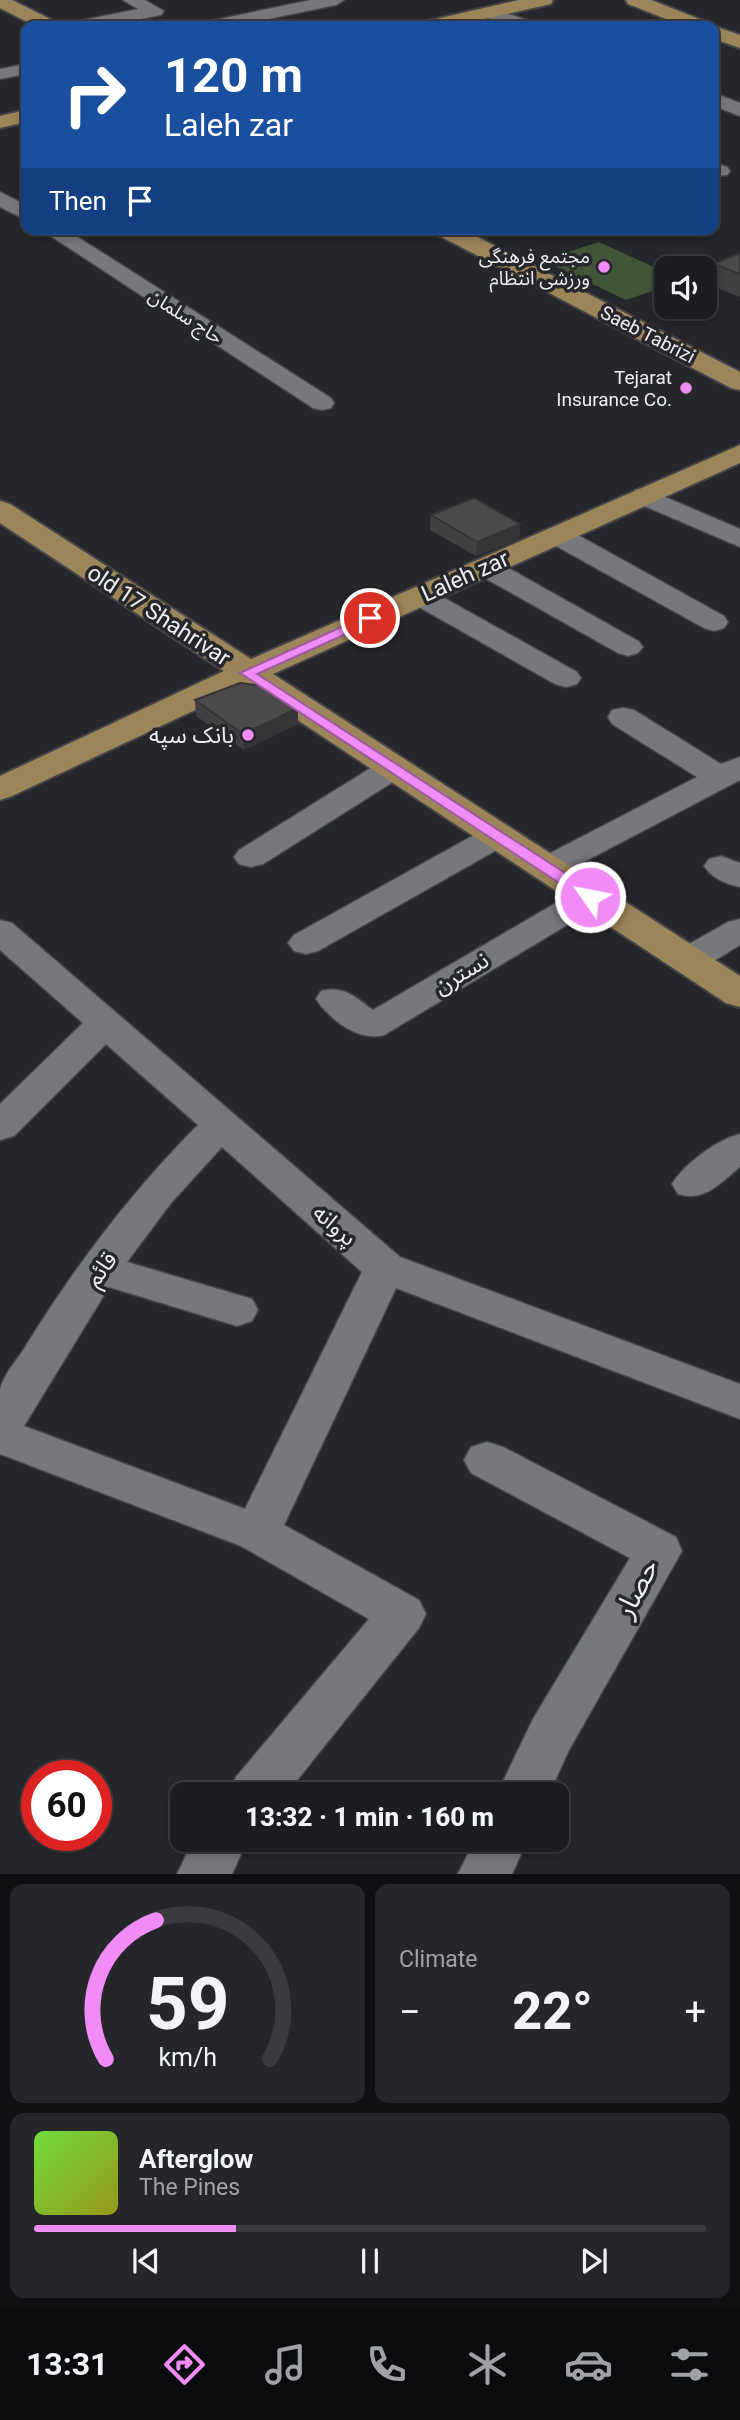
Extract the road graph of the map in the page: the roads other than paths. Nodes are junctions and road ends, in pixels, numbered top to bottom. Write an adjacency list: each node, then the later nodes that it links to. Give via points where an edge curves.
1 (131, 0): 8 (street, via 155,10)
2 (336, 0): 9 (street)
3 (544, 0): 6 (main road)
4 (635, 0): 12 (main road)
5 (0, 1): 7 (main road)
6 (491, 13): 10 (main road); 11 (street)
7 (40, 21)
8 (103, 21)
9 (234, 21)
10 (453, 21)
11 (513, 21)
12 (688, 21)
13 (719, 34): 14 (main road)
14 (740, 43)
15 (21, 70): 16 (street)
16 (0, 74)
17 (719, 101): 18 (street)
18 (740, 110)
19 (21, 117): 20 (main road)
20 (0, 122)
21 (0, 198): 22 (street)
22 (21, 211)
23 (59, 235): 26 (street, حاج سلمان)
24 (456, 235): 25 (main road, Saeb Tabrizi)
25 (740, 382)
26 (322, 403)
27 (740, 453): 28 (main road, Laleh zar)
28 (644, 496): 30 (main road, Laleh zar); 31 (street)
29 (0, 510): 36 (main road, old 17 Shahrivar)
30 (557, 535): 32 (main road, Laleh zar); 34 (street)
31 (740, 539)
32 (486, 567): 33 (main road, Laleh zar); 35 (street)
33 (419, 596): 36 (main road, Laleh zar); 37 (street)
34 (714, 622)
35 (628, 647)
36 (247, 673): 39 (main road, old 17 Shahrivar); 41 (main road, Laleh zar)
37 (566, 678)
38 (623, 717): 40 (street)
39 (393, 768): 42 (main road, old 17 Shahrivar); 43 (street)
40 (730, 772): 44 (street)
41 (0, 789)
42 (497, 836): 44 (main road, old 17 Shahrivar); 48 (street)
43 (251, 857)
44 (547, 868): 45 (main road, old 17 Shahrivar)
45 (590, 897): 49 (main road, old 17 Shahrivar); 51 (street, نسترن, via 371,1027)
46 (740, 930): 49 (street)
47 (3, 940): 52 (street, پروانه)
48 (306, 943)
49 (688, 960): 50 (main road, old 17 Shahrivar)
50 (740, 994)
51 (334, 999)
52 (106, 1022): 53 (street, پروانه); 54 (street)
53 (222, 1125): 57 (street, پروانه); 58 (street, قائم, via 154,1199)
54 (0, 1127)
55 (740, 1147): 56 (street)
56 (692, 1184)
57 (385, 1268): 60 (street, پروانه); 64 (street)
58 (101, 1269): 59 (street); 61 (street, قائم, via 53,1337)
59 (237, 1310)
60 (740, 1402)
61 (0, 1428)
62 (0, 1436): 64 (street)
63 (487, 1460): 66 (street, حصار, via 659,1551 551,1735)
64 (257, 1533): 65 (street, via 402,1614)
65 (264, 1782)
66 (529, 1782)
67 (215, 1852): 69 (street)
68 (496, 1852): 70 (street)
69 (204, 1874)
70 (485, 1874)

